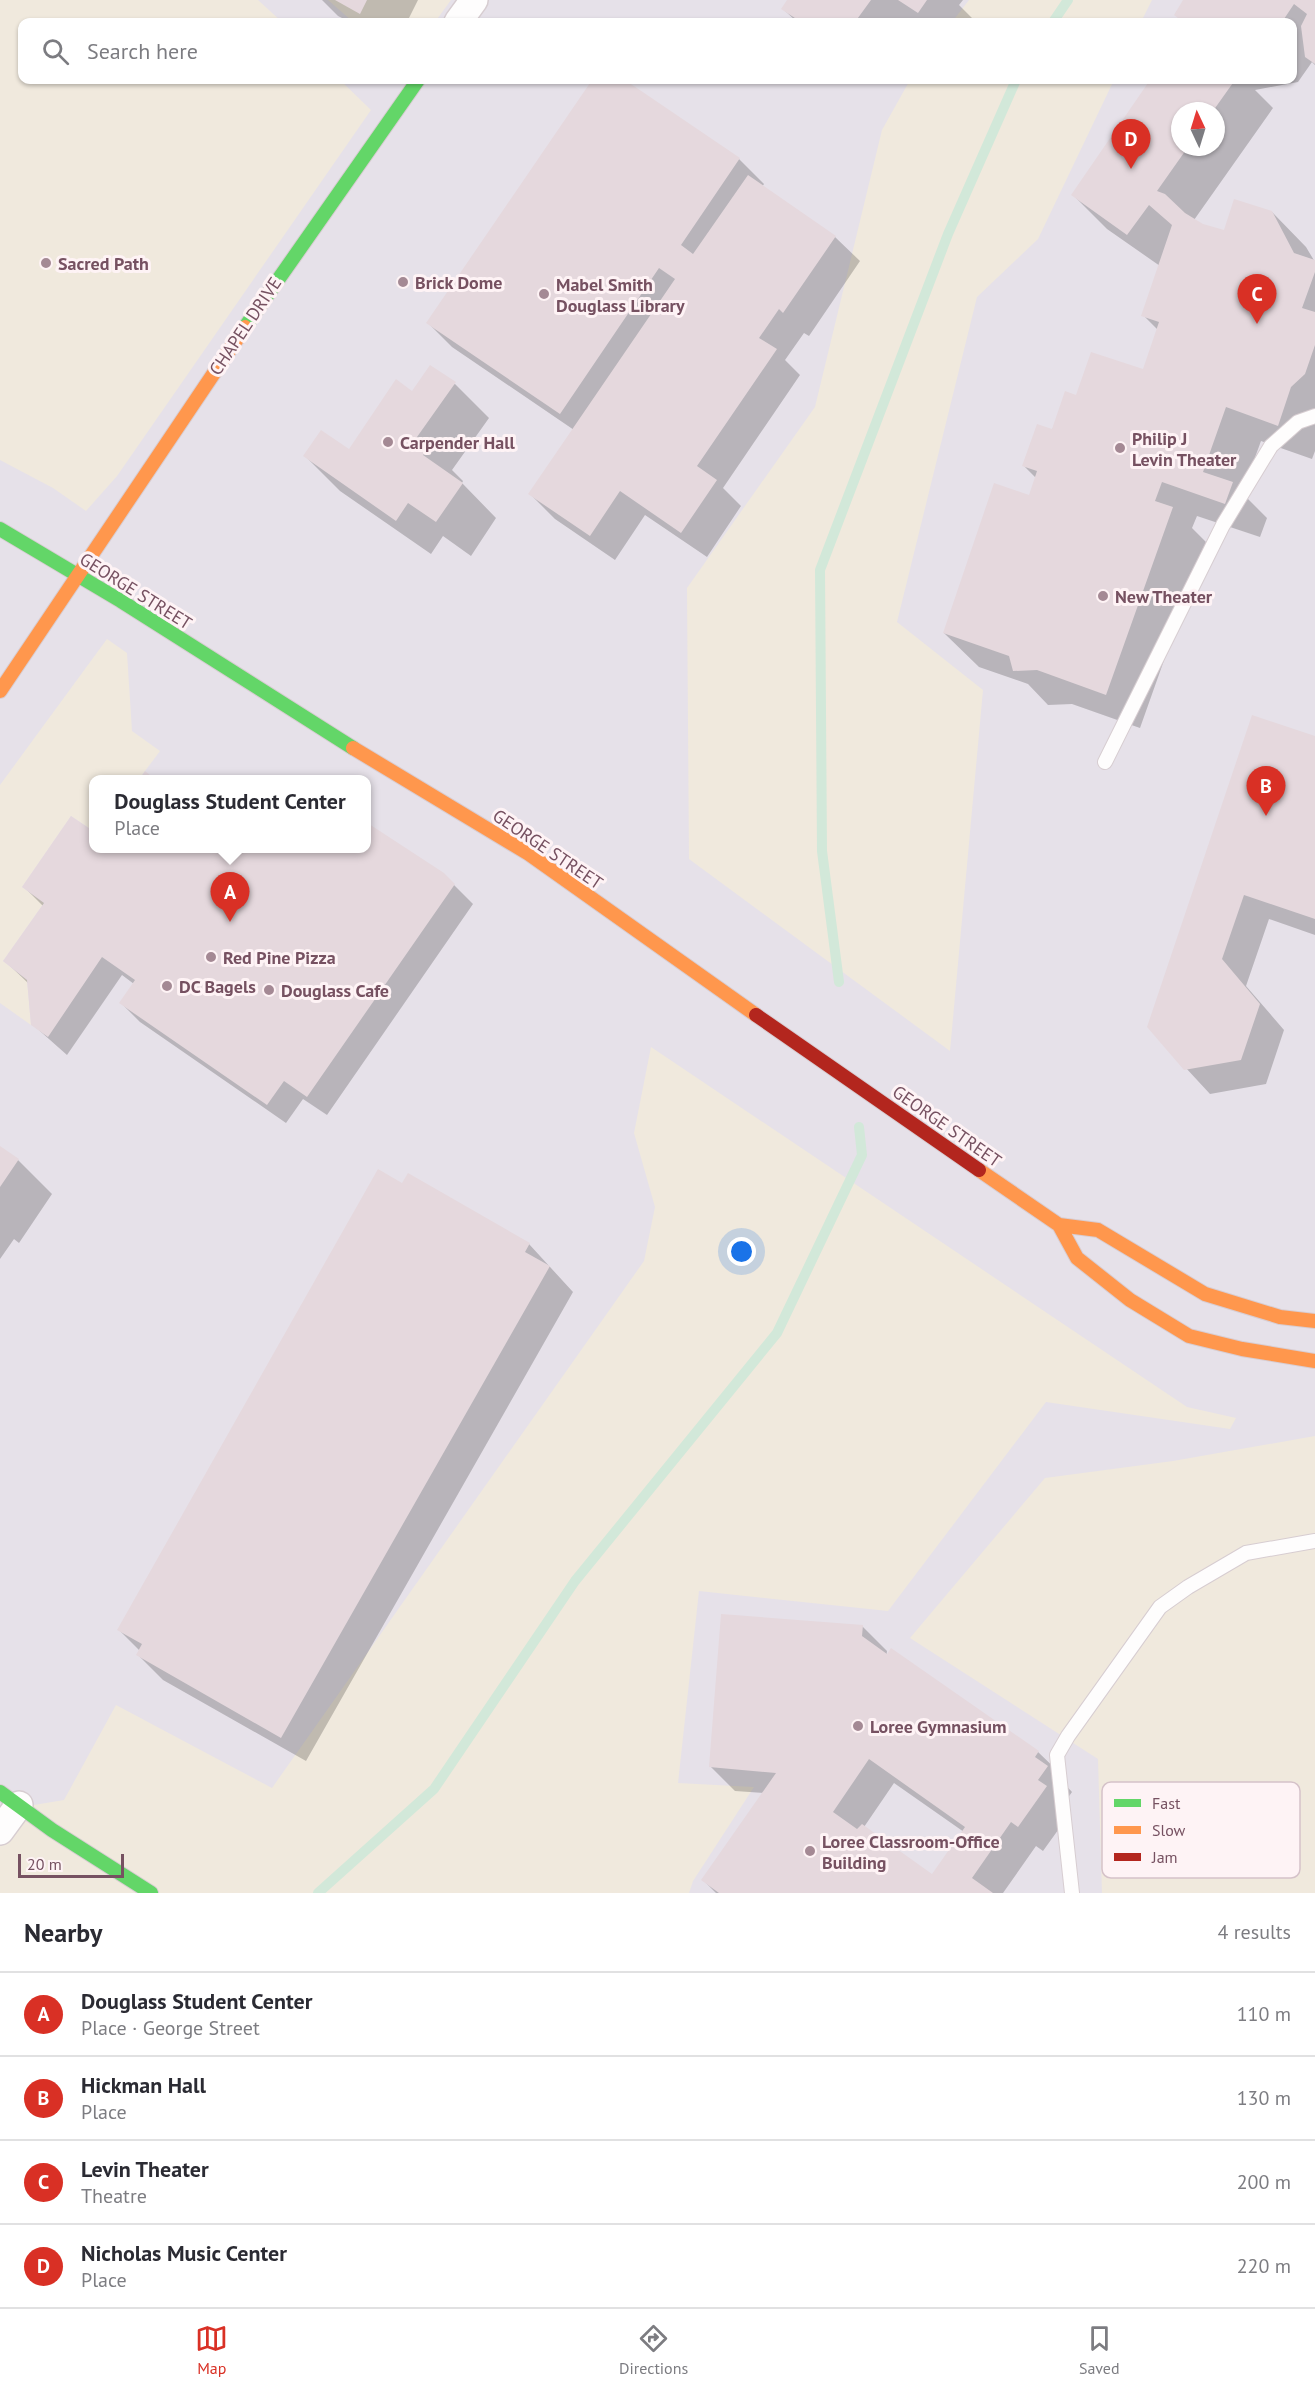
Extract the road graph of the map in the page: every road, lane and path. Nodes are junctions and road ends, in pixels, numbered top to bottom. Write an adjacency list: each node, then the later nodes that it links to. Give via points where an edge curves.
1 (474, 0): 2 (street)
2 (461, 18)
3 (415, 84): 6 (street, CHAPEL DRIVE, via 274,284)
4 (1315, 416): 8 (lane, via 1298,422 1271,446 1223,525)
5 (0, 529): 6 (street, GEORGE STREET)
6 (79, 578): 7 (street, CHAPEL DRIVE); 9 (street, GEORGE STREET, via 529,854)
7 (0, 692)
8 (1105, 762)
9 (1059, 1225): 10 (street, GEORGE STREET, via 1098,1230 1205,1294 1280,1317); 11 (street, GEORGE STREET, via 1077,1258 1130,1300 1189,1336)
10 (1315, 1321)
11 (1315, 1361)
12 (1315, 1541): 16 (lane, via 1246,1553 1160,1607 1068,1736 1057,1755)
13 (9, 1798): 14 (street); 15 (street)
14 (0, 1831)
15 (151, 1893)
16 (1072, 1893)

